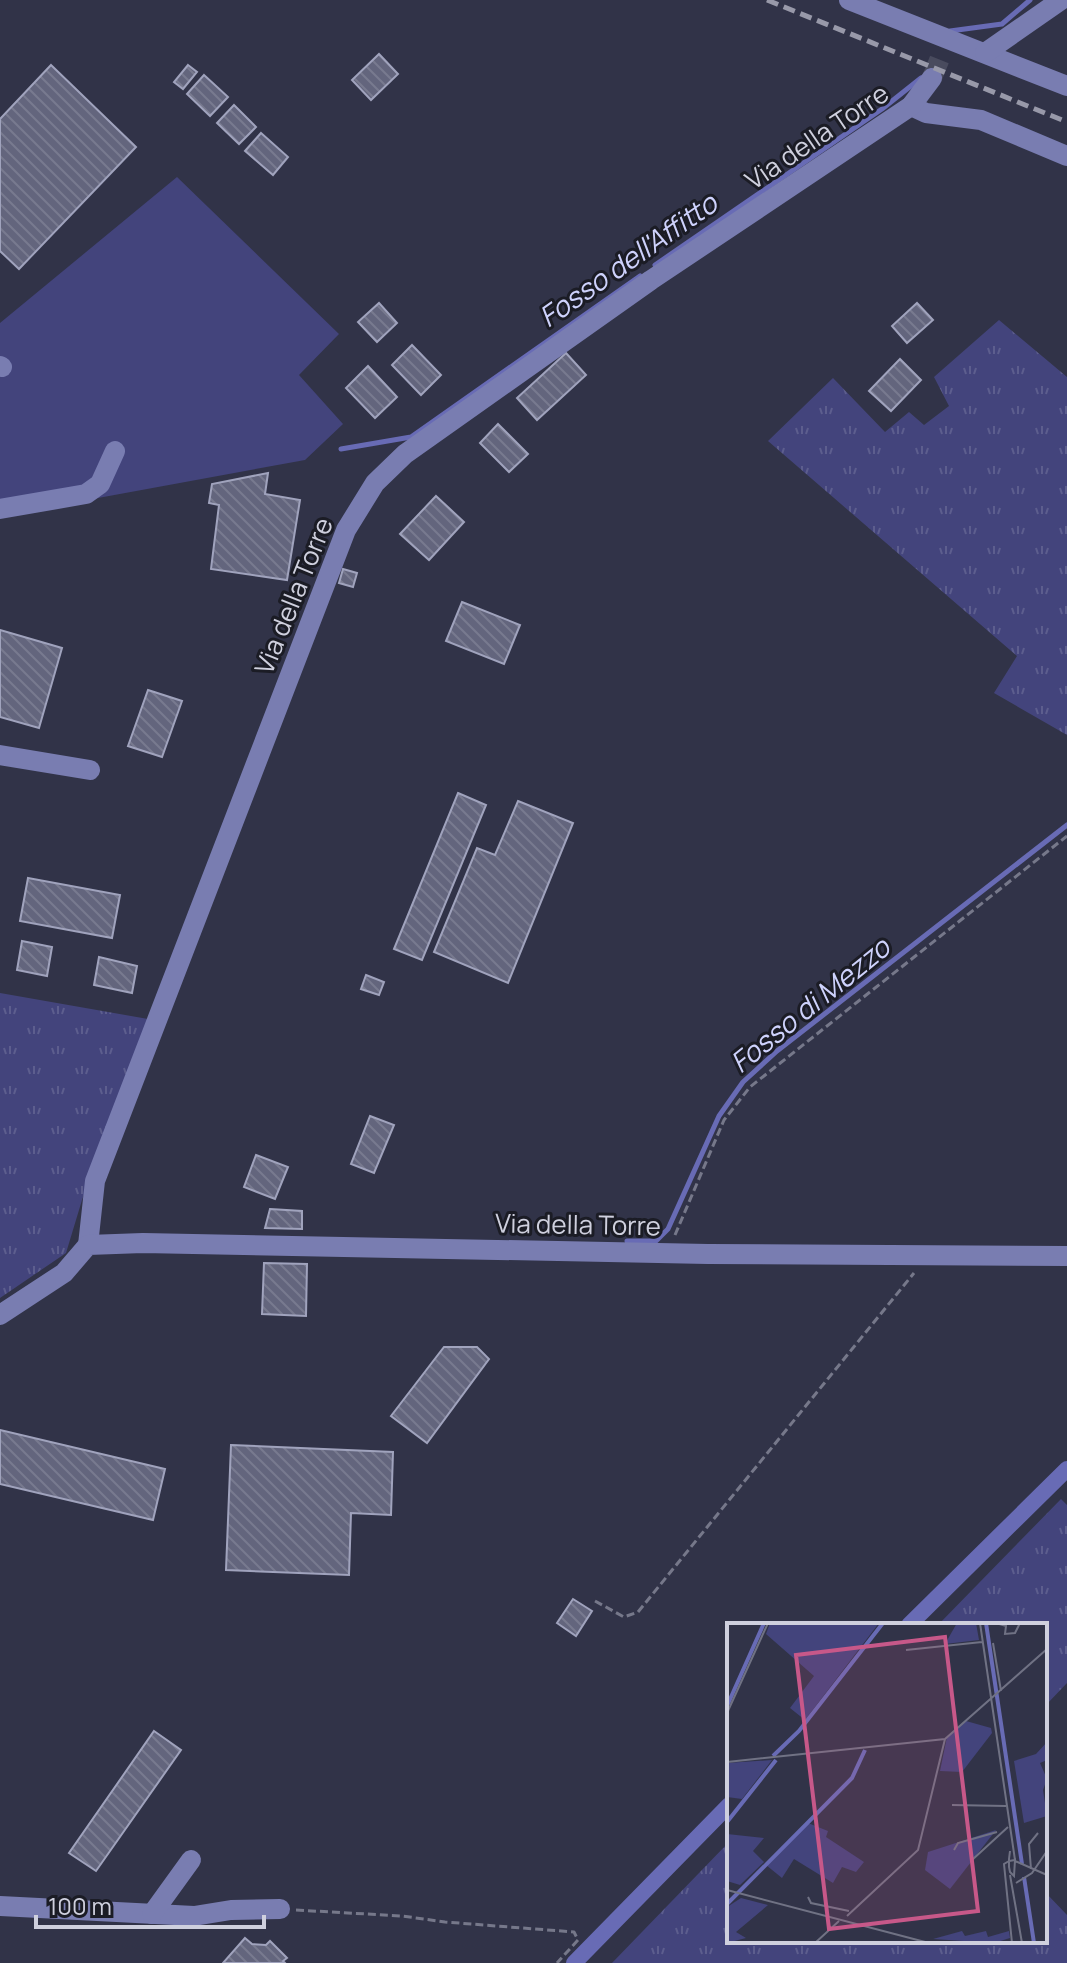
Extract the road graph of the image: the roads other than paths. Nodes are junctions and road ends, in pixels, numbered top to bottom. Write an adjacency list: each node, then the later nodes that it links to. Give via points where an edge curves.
1 (849, 0): 3 (street, via 945,46)
2 (1061, 0): 3 (street)
3 (985, 53): 5 (street)
4 (932, 78): 6 (street, Via della Torre)
5 (1067, 86)
6 (911, 106): 7 (street, via 981,120); 12 (street, Via della Torre, via 651,280 405,454 375,483 346,530 95,1181)
7 (1067, 156)
8 (115, 451): 9 (street, via 100,484 86,494)
9 (0, 509)
10 (0, 755): 11 (street)
11 (90, 770)
12 (88, 1245): 13 (street, Via della Torre); 14 (street, via 64,1273)
13 (1067, 1256)
14 (0, 1315)
15 (191, 1860): 18 (street)
16 (0, 1906): 18 (street)
17 (280, 1909): 18 (street)
18 (152, 1914)

